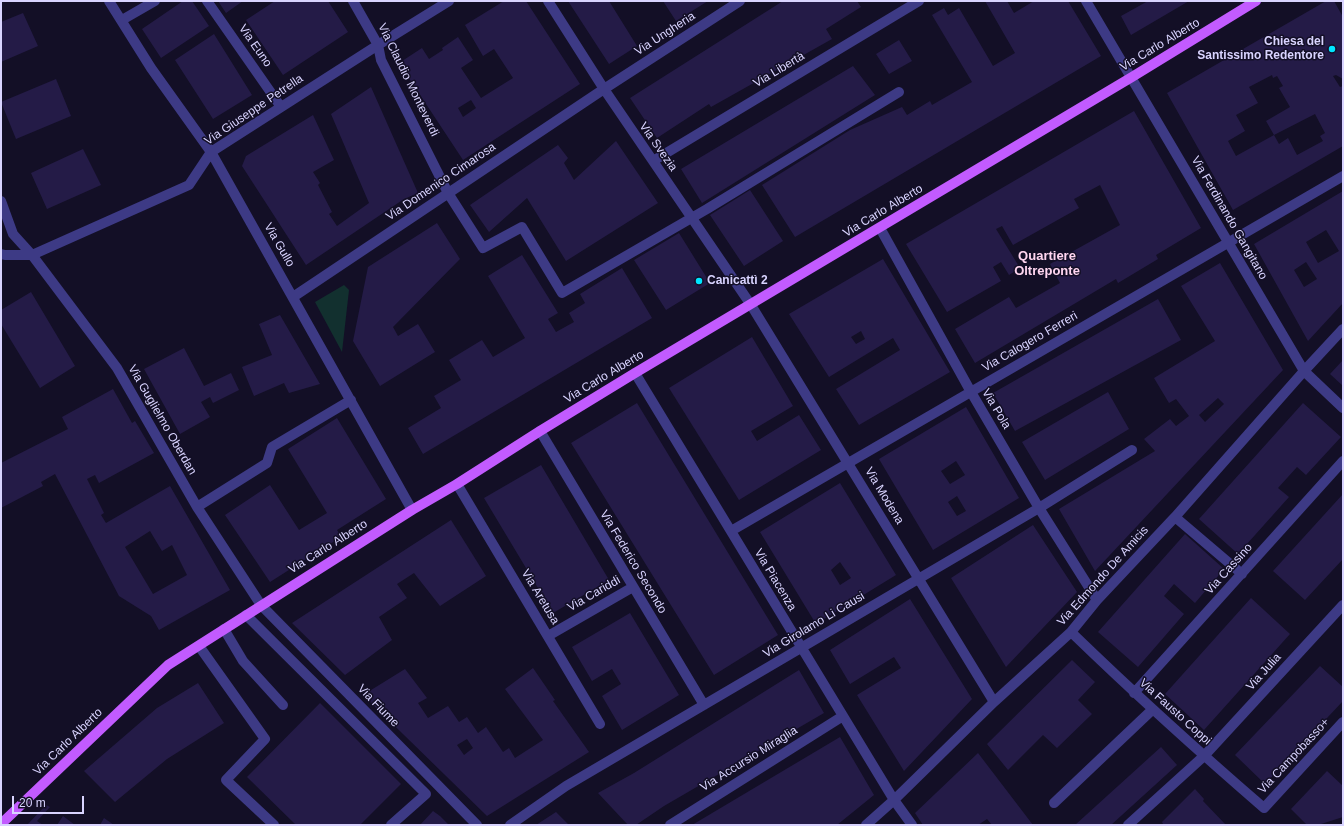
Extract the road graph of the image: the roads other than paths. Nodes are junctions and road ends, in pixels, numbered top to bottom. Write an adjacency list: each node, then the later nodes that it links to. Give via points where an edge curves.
1 (109, 1): 11 (street, Via Gullo)
2 (155, 1): 11 (street)
3 (207, 1): 16 (street, Via Euno)
4 (354, 1): 12 (street, Via Claudio Monteverdi)
5 (449, 1): 12 (street, Via Giuseppe Petrella)
6 (548, 1): 14 (street, Via Svezia)
7 (740, 1): 14 (street, Via Ungheria)
8 (919, 1): 18 (street, Via Libertà)
9 (1086, 1): 13 (street, Via Ferdinando Gangitano)
10 (1256, 1): 13 (main road, Via Carlo Alberto)
11 (122, 20): 17 (street, Via Gullo)
12 (378, 45): 16 (street, Via Giuseppe Petrella); 20 (street, Via Claudio Monteverdi, via 381,60)
13 (1132, 77): 23 (main road, Via Carlo Alberto); 24 (street, Via Ferdinando Gangitano)
14 (604, 89): 18 (street, Via Svezia); 20 (street, Via Domenico Cimarosa)
15 (899, 92): 22 (street)
16 (281, 107): 17 (street, Via Giuseppe Petrella)
17 (211, 152): 26 (street, Via Giuseppe Petrella, via 189,185); 27 (street, Via Gullo)
18 (653, 161): 22 (street, Via Svezia)
19 (1343, 176): 24 (street, Via Calogero Ferreri)
20 (448, 193): 22 (street, Via Claudio Monteverdi, via 483,248 522,227 562,293); 27 (street, Via Domenico Cimarosa)
21 (1, 201): 26 (street, Via Guglielmo Oberdan, via 13,234)
22 (692, 217): 28 (street, Via Svezia)
23 (880, 228): 28 (main road, Via Carlo Alberto); 32 (street, Via Pola)
24 (1228, 243): 30 (street, Via Ferdinando Gangitano); 32 (street, Via Calogero Ferreri)
25 (1, 254): 26 (street)
26 (32, 255): 40 (street, Via Guglielmo Oberdan, via 117,368)
27 (293, 297): 33 (street, Via Gullo)
28 (751, 305): 31 (main road, Via Carlo Alberto); 38 (street, Via Modena)
29 (1343, 329): 30 (street, Via Edmondo De Amicis)
30 (1304, 371): 34 (street, Via Ferdinando Gangitano); 43 (street, Via Edmondo De Amicis)
31 (635, 373): 35 (main road, Via Carlo Alberto); 44 (street, Via Piacenza)
32 (971, 392): 38 (street, Via Calogero Ferreri); 41 (street, Via Pola)
33 (351, 400): 40 (street, via 272,447 267,463); 42 (street, Via Gullo)
34 (1343, 408)
35 (540, 431): 39 (main road, Via Carlo Alberto); 47 (street, Via Federico Secondo)
36 (1132, 450): 41 (street, Via Girolamo Li Causi)
37 (1343, 461): 45 (street, Via Cassino)
38 (849, 463): 44 (street, Via Calogero Ferreri); 46 (street, Via Modena)
39 (457, 484): 42 (main road, Via Carlo Alberto); 54 (street, Via Aretusa)
40 (197, 507): 49 (street, Via Guglielmo Oberdan)
41 (1039, 508): 46 (street, Via Girolamo Li Causi); 48 (street, Via Pola)
42 (412, 510): 49 (main road, Via Carlo Alberto)
43 (1174, 517): 45 (street); 48 (street, Via Edmondo De Amicis)
44 (731, 531): 56 (street, Via Piacenza)
45 (1242, 574): 57 (street, Via Cassino)
46 (919, 578): 56 (street, Via Girolamo Li Causi); 58 (street, Via Modena)
47 (633, 587): 54 (street, Via Cariddi); 60 (street, Via Federico Secondo)
48 (1097, 600): 53 (street, Via Edmondo De Amicis)
49 (261, 605): 51 (main road, Via Carlo Alberto); 72 (street, Via Fiume)
50 (1343, 605): 65 (street, Via Julia)
51 (246, 615): 52 (main road, Via Carlo Alberto); 71 (street, via 426,794)
52 (224, 629): 55 (main road, Via Carlo Alberto); 59 (street, via 243,661)
53 (1071, 632): 57 (street, Via Fausto Coppi); 58 (street, Via Edmondo De Amicis)
54 (548, 636): 64 (street, Via Aretusa)
55 (199, 646): 69 (main road, Via Carlo Alberto, via 168,665); 70 (street, via 265,739 226,780)
56 (801, 648): 60 (street, Via Girolamo Li Causi); 62 (street, Via Piacenza)
57 (1134, 693): 61 (street, Via Fausto Coppi)
58 (994, 702): 66 (street, Via Edmondo De Amicis)
59 (283, 705)
60 (704, 705): 73 (street, Via Girolamo Li Causi, via 566,786)
61 (1152, 710): 65 (street, Via Fausto Coppi); 67 (street)
62 (843, 716): 66 (street, Via Piacenza); 74 (street, Via Accursio Miraglia)
63 (1343, 722): 68 (street, Via Campobasso+)
64 (600, 724)
65 (1204, 756): 68 (street, Via Fausto Coppi); 77 (street, Via Julia)
66 (894, 800): 75 (street, Via Edmondo De Amicis); 76 (street, Via Piacenza)
67 (1054, 803)
68 (1264, 808)
69 (1, 824)
70 (274, 825)
71 (391, 825)
72 (477, 825)
73 (510, 825)
74 (670, 825)
75 (866, 825)
76 (912, 825)
77 (1128, 825)

